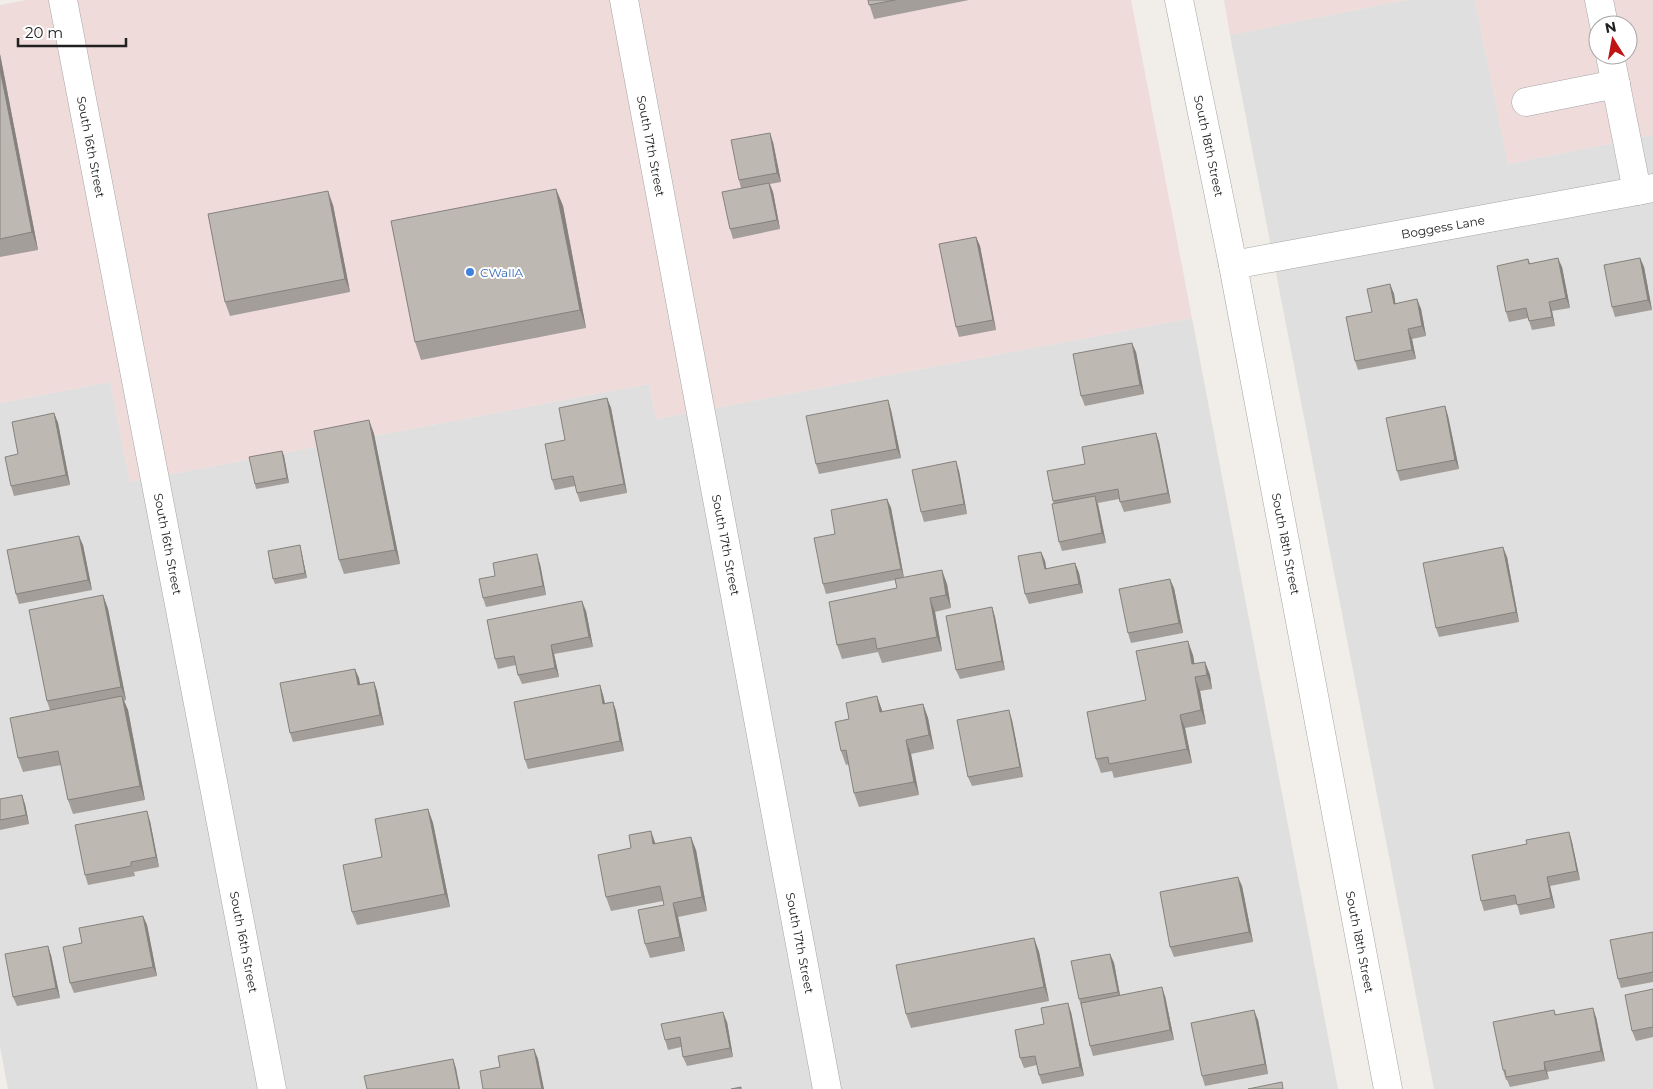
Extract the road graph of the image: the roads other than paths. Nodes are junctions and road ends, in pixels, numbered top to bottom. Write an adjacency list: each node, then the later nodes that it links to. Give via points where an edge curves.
1 (63, 0): 11 (street, South 16th Street)
2 (624, 0): 12 (street, South 17th Street)
3 (1179, 0): 10 (street, South 18th Street)
4 (1599, 0): 5 (street)
5 (1602, 15)
6 (1612, 65): 7 (street)
7 (1616, 84): 8 (street); 9 (street)
8 (1526, 102)
9 (1645, 190): 10 (street, Boggess Lane)
10 (1233, 265): 13 (street, South 18th Street)
11 (272, 1089)
12 (827, 1089)
13 (1388, 1089)

